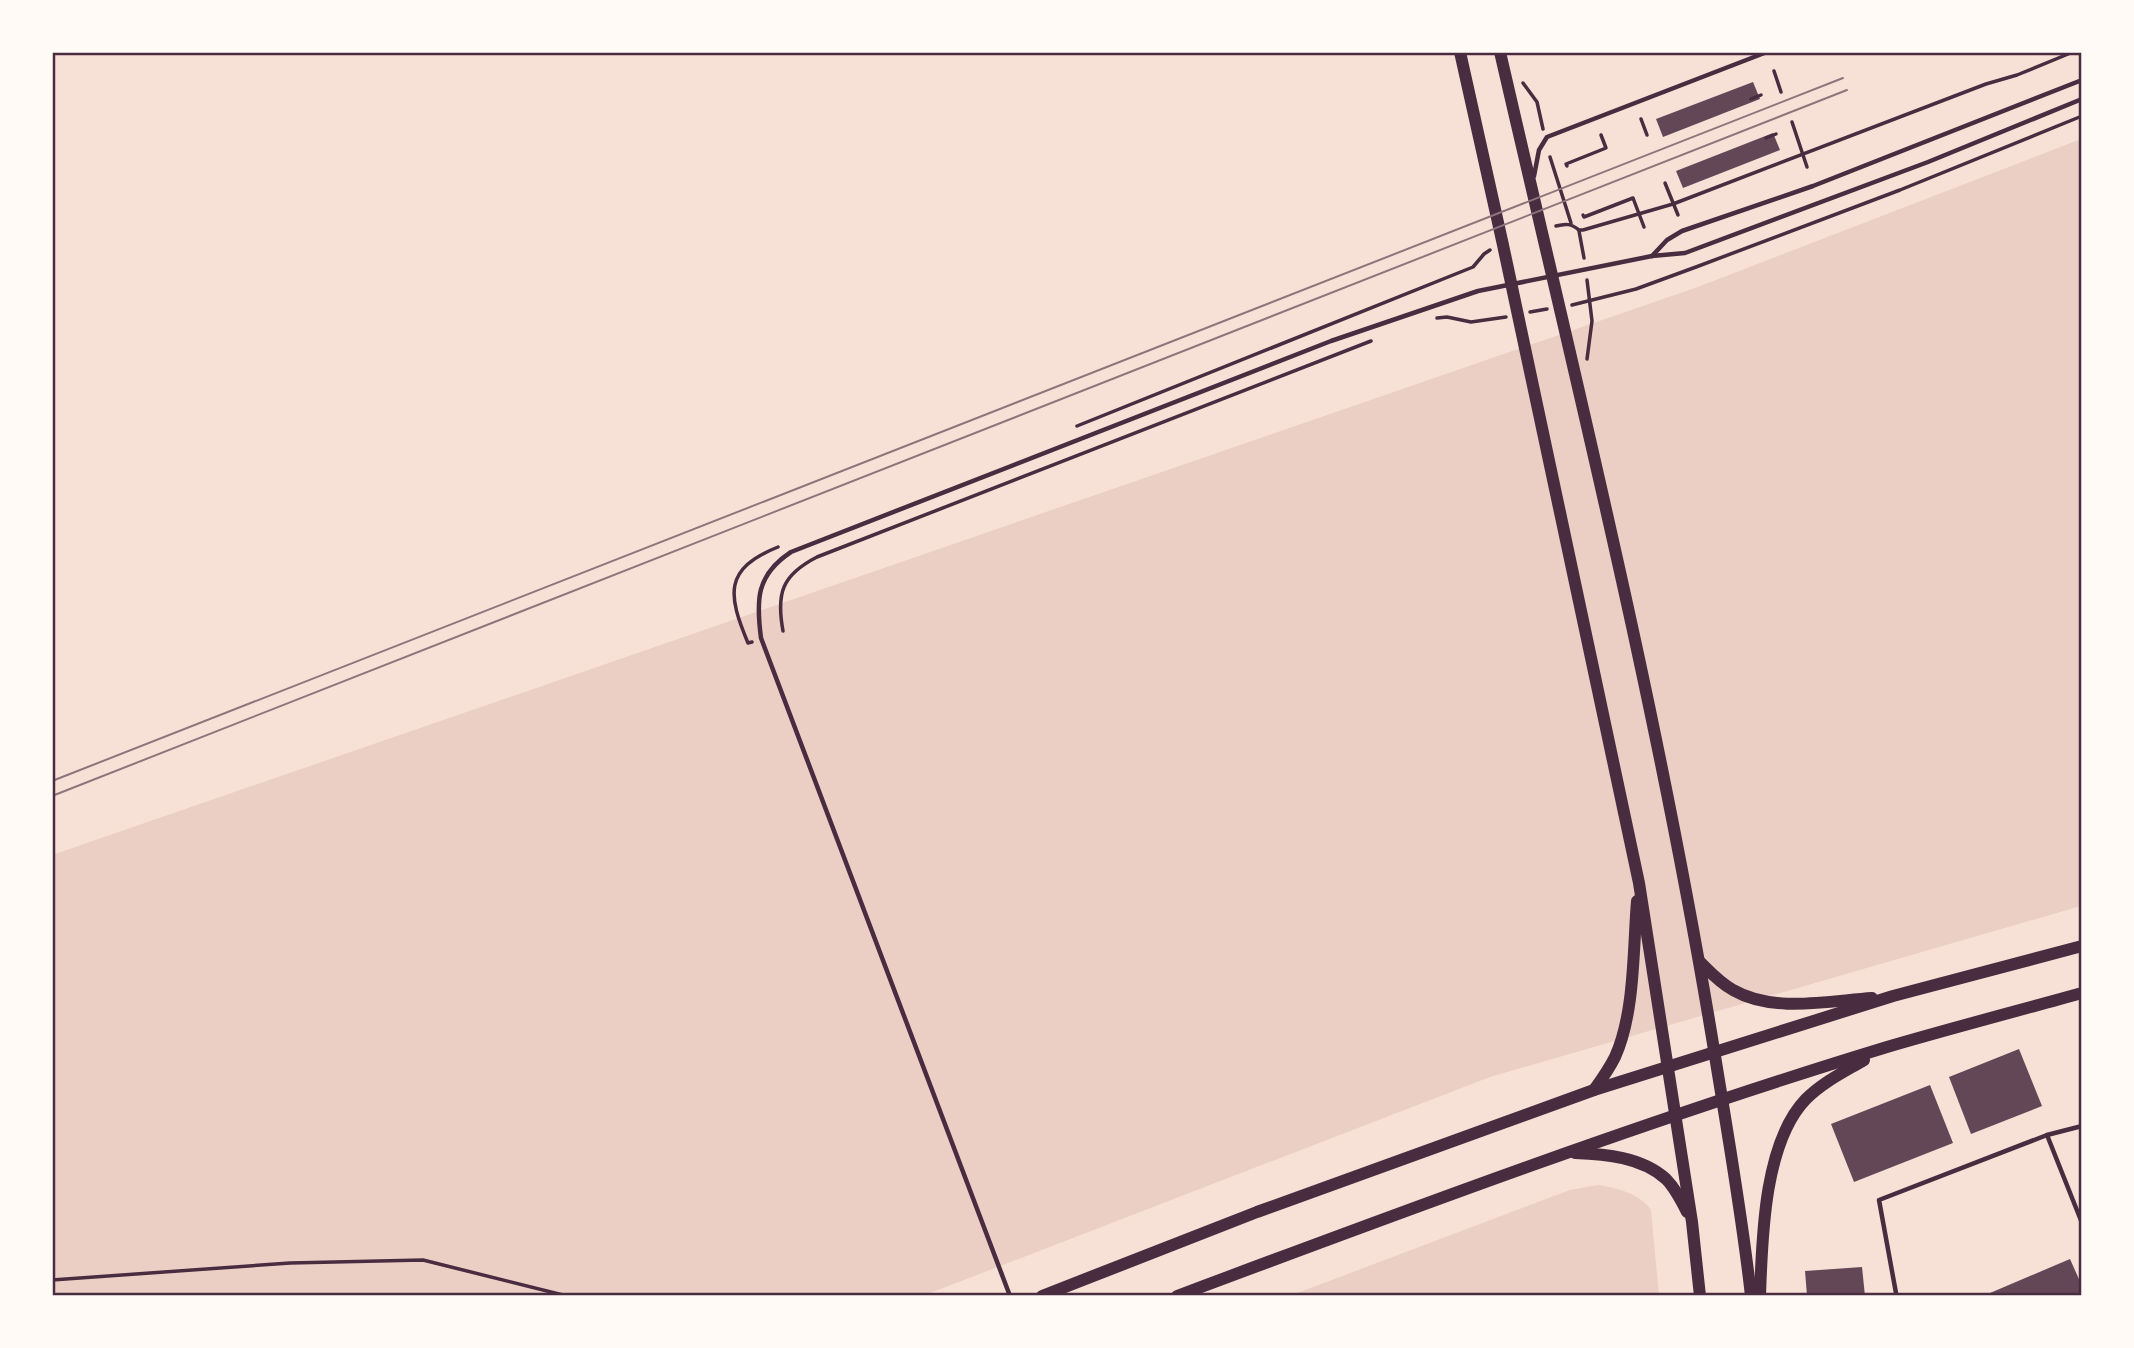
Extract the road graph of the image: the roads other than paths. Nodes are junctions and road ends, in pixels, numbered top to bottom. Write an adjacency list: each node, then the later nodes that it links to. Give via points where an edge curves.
1 (1460, 52): 9 (main road)
2 (1500, 52): 6 (main road)
3 (1768, 52): 6 (lane, via 1545,138 1535,161)
4 (2081, 80): 7 (lane, via 1813,186 1682,231)
5 (2081, 99): 7 (lane, via 1685,253)
6 (1532, 190): 8 (main road)
7 (1652, 256): 8 (lane)
8 (1553, 275): 9 (lane); 12 (main road, via 1633,624)
9 (1511, 283): 10 (main road); 27 (lane, via 1331,341 792,552 777,561 762,584 761,638)
10 (1639, 883): 17 (main road); 18 (main road, via 1622,1032 1615,1056)
11 (2081, 946): 14 (main road)
12 (1700, 962): 14 (main road, via 1734,991 1760,1000); 16 (main road)
13 (2081, 993): 15 (main road)
14 (1892, 996): 16 (main road)
15 (1888, 1047): 19 (main road); 32 (main road, via 1822,1084 1804,1101 1783,1136 1762,1231)
16 (1714, 1053): 17 (main road); 19 (main road)
17 (1669, 1067): 18 (main road); 20 (main road)
18 (1594, 1090): 28 (main road, via 1257,1212)
19 (1722, 1101): 20 (main road); 31 (main road)
20 (1676, 1116): 23 (main road); 24 (main road)
21 (2081, 1126): 22 (lane)
22 (2048, 1135): 25 (lane); 26 (lane, via 1879,1200)
23 (1567, 1153): 24 (main road, via 1610,1156 1649,1167 1675,1190); 29 (main road)
24 (1692, 1222): 30 (main road)
25 (2081, 1223)
26 (1896, 1293)
27 (1010, 1296)
28 (1042, 1296)
29 (1177, 1296)
30 (1700, 1296)
31 (1751, 1296)
32 (1760, 1296)

